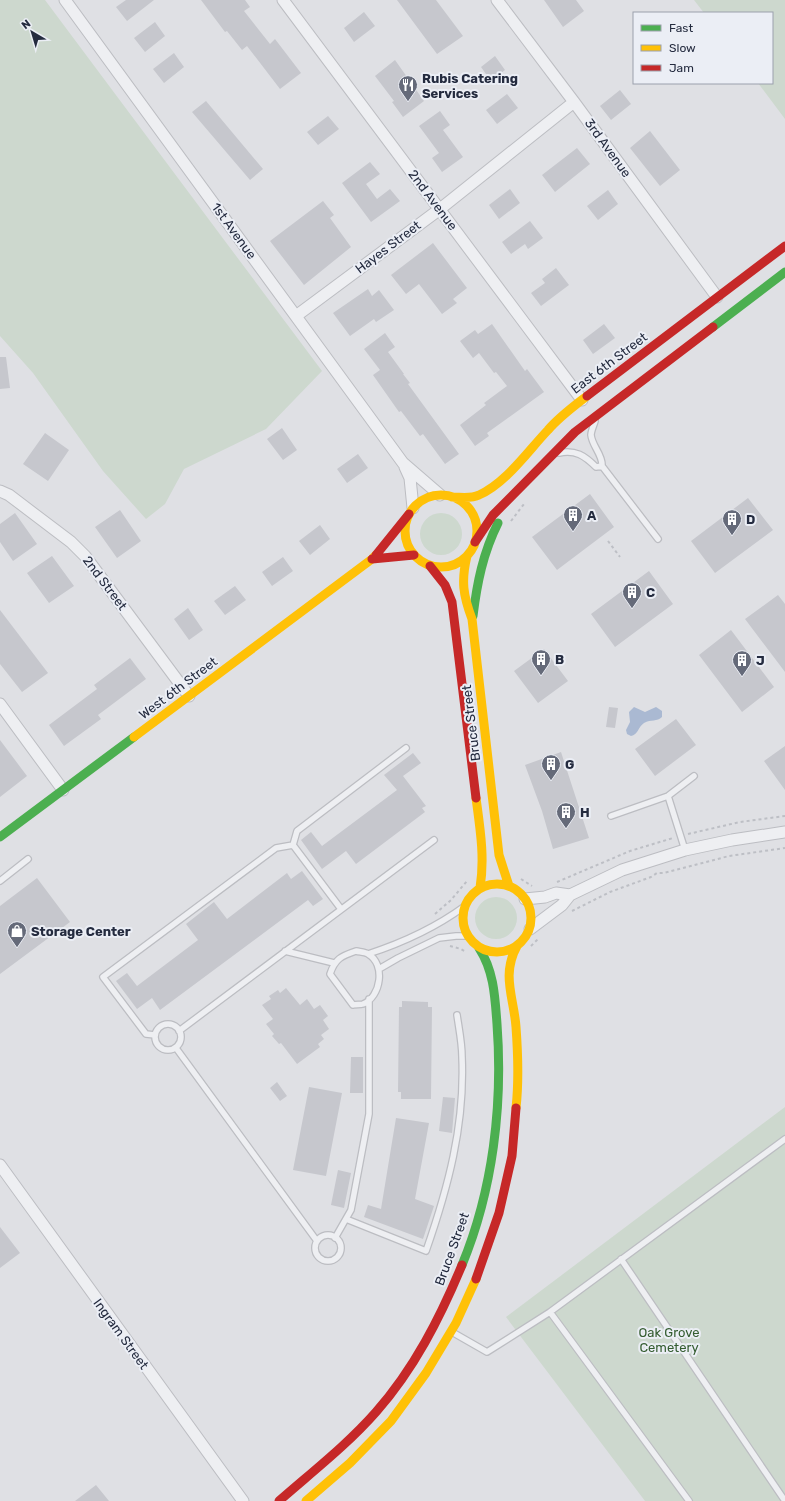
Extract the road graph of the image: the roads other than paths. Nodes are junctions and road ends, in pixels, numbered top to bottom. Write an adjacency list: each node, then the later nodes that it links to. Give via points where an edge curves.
1 (65, 0): 9 (street, 1st Avenue)
2 (283, 0): 5 (street, 2nd Avenue)
3 (497, 0): 4 (street, 3rd Avenue)
4 (574, 102): 5 (street, Hayes Street); 8 (street, 3rd Avenue)
5 (440, 209): 9 (street, Hayes Street); 10 (street, 2nd Avenue)
6 (785, 246): 8 (street, East 6th Street)
7 (785, 272): 11 (street)
8 (717, 297): 10 (street, East 6th Street)
9 (296, 316): 13 (street, 1st Avenue)
10 (582, 400): 18 (street, East 6th Street, via 550,426 491,488 470,498)
11 (597, 415): 12 (street); 14 (lane, via 591,434)
12 (552, 454): 14 (lane, via 567,451 581,454 596,467); 16 (street)
13 (403, 463): 17 (street, 1st Avenue); 19 (street, 1st Avenue, via 410,478)
14 (602, 466): 20 (lane)
15 (0, 491): 27 (street, 2nd Street, via 9,495 71,542)
16 (517, 491): 21 (street, via 493,515); 26 (street, via 486,547)
17 (440, 495): 18 (street); 19 (street, via 420,501)
18 (452, 497): 21 (street, via 461,501 473,514 477,532)
19 (411, 511): 22 (street, via 405,525 405,536); 24 (street, West 6th Street)
20 (658, 539)
21 (475, 542): 23 (street)
22 (414, 555): 24 (street); 25 (street)
23 (467, 556): 25 (street, via 450,566); 26 (street, Bruce Street, via 462,584)
24 (372, 559): 27 (street, West 6th Street)
25 (430, 566): 42 (street, Bruce Street, via 451,596 482,848)
26 (472, 619): 41 (street, Bruce Street, via 499,855)
27 (189, 696): 31 (street, West 6th Street)
28 (0, 704): 31 (street)
29 (406, 748): 37 (lane, via 297,831)
30 (694, 776): 32 (lane)
31 (63, 790): 35 (street, West 6th Street)
32 (668, 796): 33 (lane); 38 (lane)
33 (611, 816)
34 (785, 832): 38 (street)
35 (0, 837)
36 (434, 840): 46 (lane)
37 (293, 845): 46 (lane); 58 (lane, via 276,848 103,977 146,1034)
38 (685, 850): 43 (street, via 622,870)
39 (28, 859): 40 (lane)
40 (0, 881)
41 (509, 886): 42 (street, via 494,884); 44 (street)
42 (480, 888): 45 (street, via 468,899)
43 (570, 895): 44 (street, via 556,893); 47 (street, via 562,905)
44 (526, 899): 47 (street, via 531,914)
45 (465, 906): 48 (street, via 463,922); 52 (lane, via 434,926)
46 (342, 909): 51 (lane)
47 (530, 929): 49 (street, via 527,936)
48 (468, 936): 50 (street); 54 (lane, via 439,938)
49 (516, 946): 50 (street, via 499,952); 68 (street, via 508,969 518,1056 514,1139 507,1180 492,1238)
50 (479, 948): 66 (street, Bruce Street, via 487,958 493,983 499,1037 499,1084 495,1133 485,1194)
51 (285, 951): 53 (lane); 57 (lane)
52 (368, 954): 53 (lane, via 356,951 344,955); 54 (lane)
53 (334, 963): 55 (lane, via 330,974 353,1005 363,1004)
54 (379, 968): 55 (lane, via 377,987)
55 (369, 999): 62 (lane, via 368,1114 351,1210)
56 (457, 1015): 62 (lane, via 462,1057 461,1110 443,1204 426,1251)
57 (179, 1031): 58 (lane, via 173,1025 164,1024); 59 (lane, via 181,1040)
58 (155, 1035): 59 (lane, via 155,1042 160,1048)
59 (176, 1048): 64 (lane)
60 (785, 1139): 65 (lane)
61 (0, 1165): 70 (street, Ingram Street)
62 (346, 1219): 63 (lane)
63 (335, 1238): 64 (lane, via 328,1235); 64 (lane, via 339,1242 340,1251 339,1256 332,1261 324,1261 317,1257 314,1249)
64 (317, 1241)
65 (621, 1259): 67 (lane); 74 (lane)
66 (460, 1272): 68 (street, via 464,1278 446,1318); 69 (street, Bruce Street, via 438,1318)
67 (550, 1312): 68 (lane, via 487,1352); 73 (lane)
68 (452, 1332): 69 (street, via 435,1340 416,1366); 72 (street, via 389,1422 345,1468)
69 (396, 1386): 71 (street, Bruce Street, via 343,1446)
70 (243, 1501)
71 (279, 1501)
72 (306, 1501)
73 (689, 1501)
74 (785, 1501)

